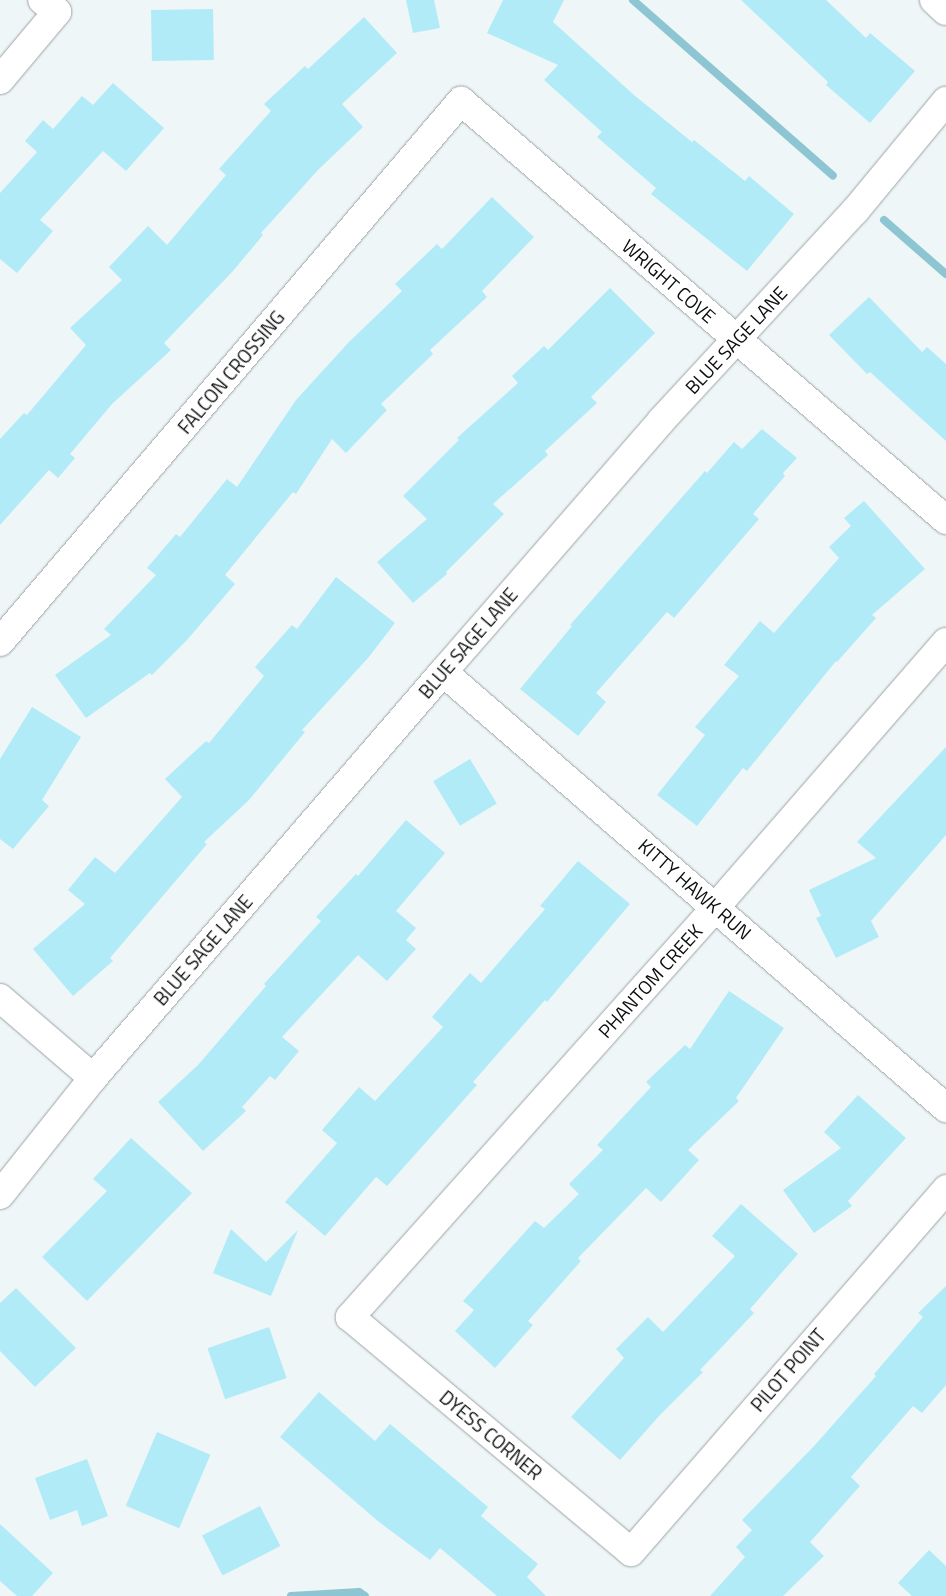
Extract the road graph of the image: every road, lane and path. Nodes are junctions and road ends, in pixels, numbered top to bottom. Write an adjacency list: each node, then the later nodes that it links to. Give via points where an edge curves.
1 (934, 0): 3 (street)
2 (50, 6): 4 (street)
3 (946, 11)
4 (0, 80)
5 (461, 101): 7 (street, WRIGHT COVE); 9 (street, FALCON CROSSING)
6 (946, 101): 7 (street, BLUE SAGE LANE, via 855,210)
7 (737, 340): 8 (street, WRIGHT COVE); 11 (street, BLUE SAGE LANE, via 661,421)
8 (946, 520)
9 (0, 642)
10 (946, 642): 12 (street, PHANTOM CREEK)
11 (443, 672): 12 (street, KITTY HAWK RUN); 14 (street, BLUE SAGE LANE)
12 (716, 906): 15 (street, KITTY HAWK RUN); 18 (street, PHANTOM CREEK)
13 (0, 998): 14 (street)
14 (93, 1078): 17 (street, BLUE SAGE LANE)
15 (946, 1108)
16 (946, 1189): 19 (street, PILOT POINT)
17 (0, 1195)
18 (350, 1317): 19 (street, DYESS CORNER)
19 (631, 1552)

